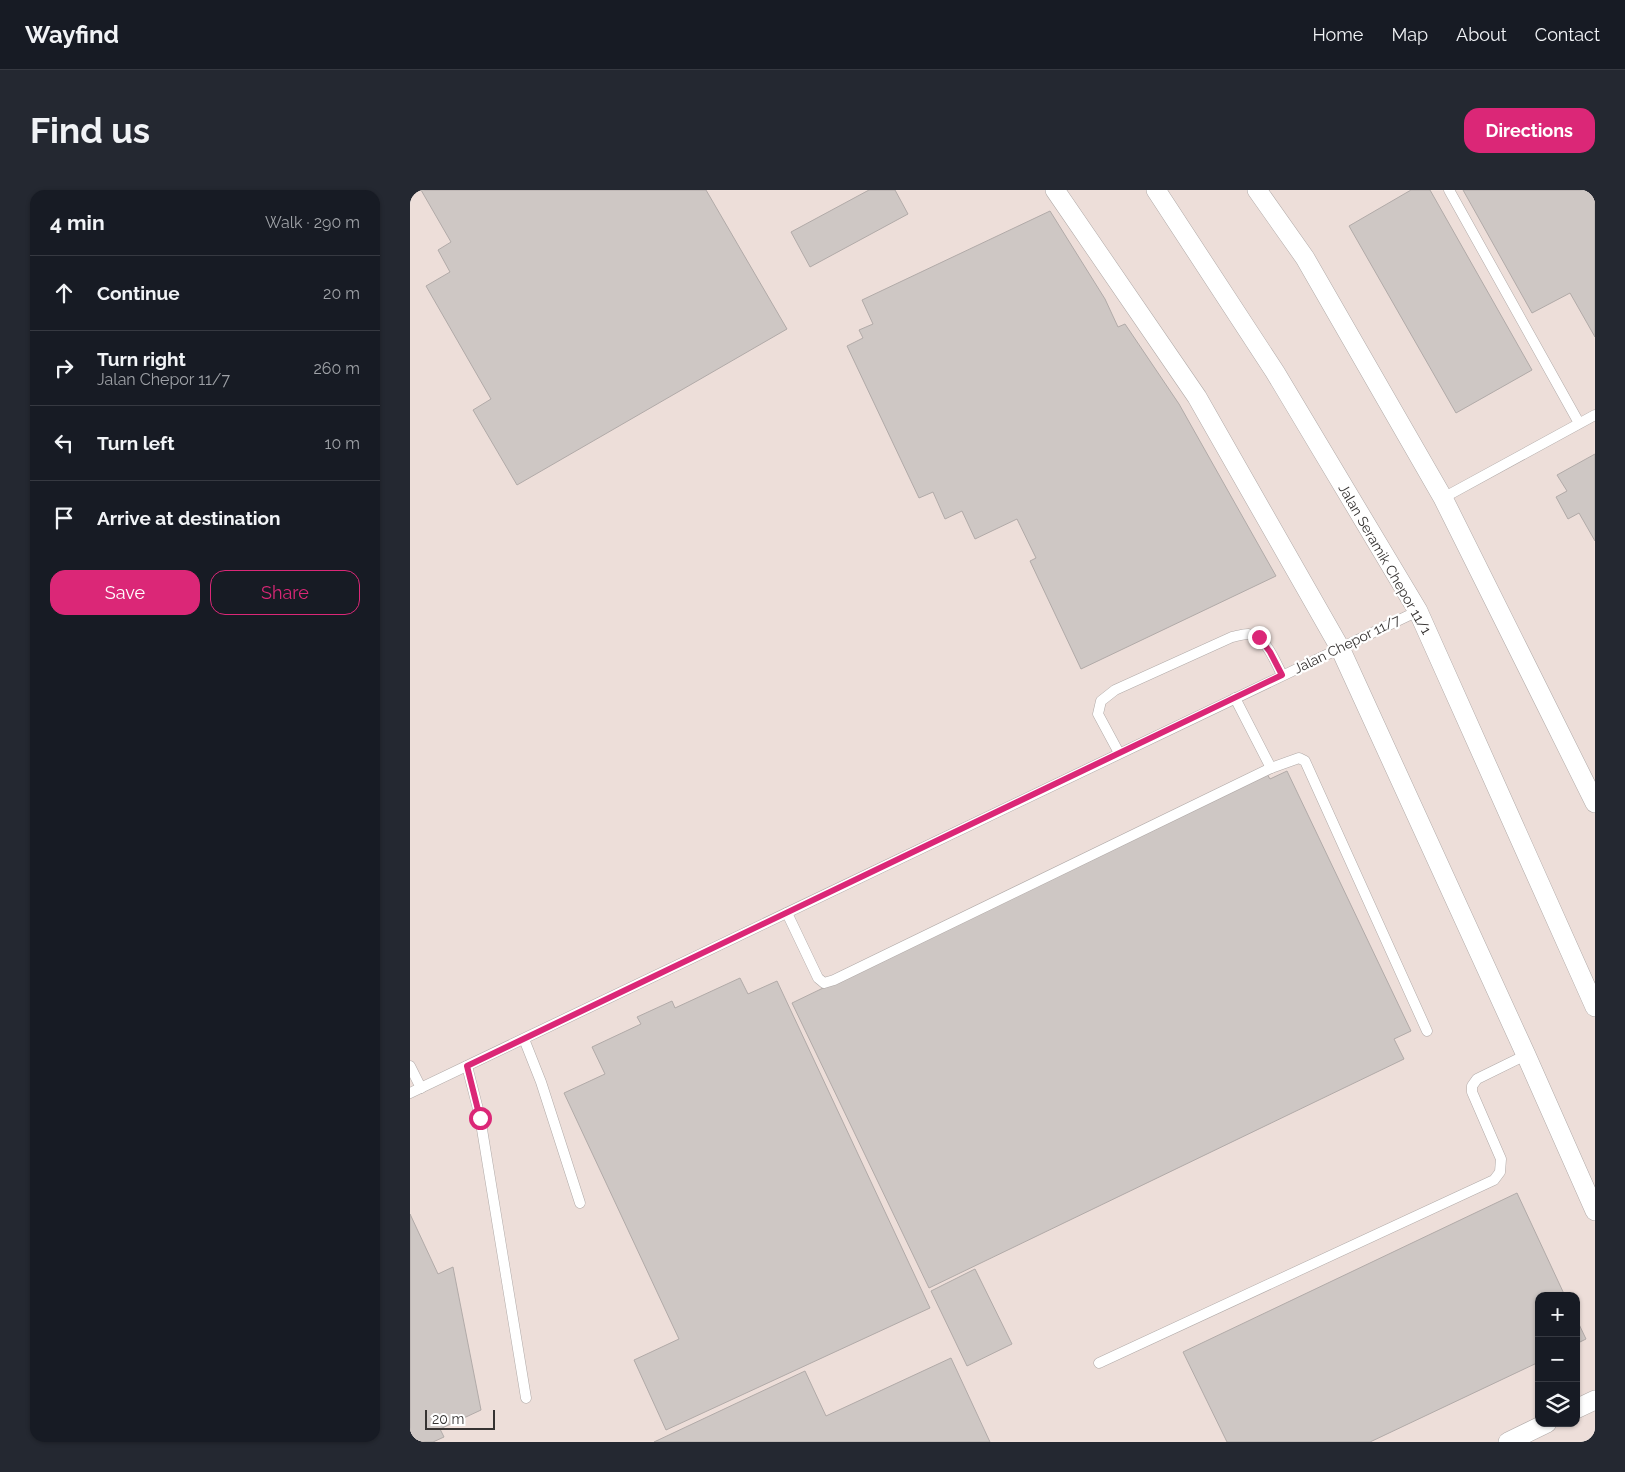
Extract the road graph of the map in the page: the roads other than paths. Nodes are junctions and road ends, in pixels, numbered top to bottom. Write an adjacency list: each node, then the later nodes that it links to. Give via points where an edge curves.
1 (1055, 190): 9 (street, via 1197,397)
2 (1156, 190): 8 (street, Jalan Seramik Chepor 11/1, via 1276,372)
3 (1258, 190): 7 (street, via 1305,258)
4 (1449, 190): 6 (lane)
5 (1595, 415): 6 (lane)
6 (1579, 424): 7 (lane)
7 (1443, 498): 14 (street)
8 (1418, 610): 9 (lane, Jalan Chepor 11/7); 16 (street, Jalan Seramik Chepor 11/1, via 1585,977)
9 (1340, 648): 10 (lane, Jalan Chepor 11/7); 19 (street)
10 (1282, 675): 11 (lane, Jalan Chepor 11/7); 12 (lane, via 1259,637 1247,634 1232,637 1115,690 1101,701 1098,714)
11 (1235, 698): 12 (lane, Jalan Chepor 11/7); 13 (lane)
12 (1119, 753): 15 (lane, Jalan Chepor 11/7)
13 (1271, 768): 15 (lane, via 824,983 818,978); 17 (lane, via 1299,758 1305,761)
14 (1595, 803)
15 (787, 913): 18 (lane, Jalan Chepor 11/7)
16 (1595, 1007)
17 (1427, 1031)
18 (524, 1039): 21 (lane, Jalan Chepor 11/7); 24 (lane)
19 (1526, 1056): 25 (street); 26 (lane, via 1477,1079 1472,1086 1500,1159 1500,1172 1494,1180)
20 (410, 1066): 22 (lane)
21 (467, 1066): 22 (lane, Jalan Chepor 11/7); 27 (lane, via 480,1118)
22 (421, 1088): 23 (lane, Jalan Chepor 11/7)
23 (410, 1094)
24 (580, 1203)
25 (1595, 1211)
26 (1099, 1363)
27 (526, 1398)
28 (1595, 1400): 29 (street)
29 (1580, 1407)
30 (1539, 1427): 31 (street)
31 (1508, 1442)

